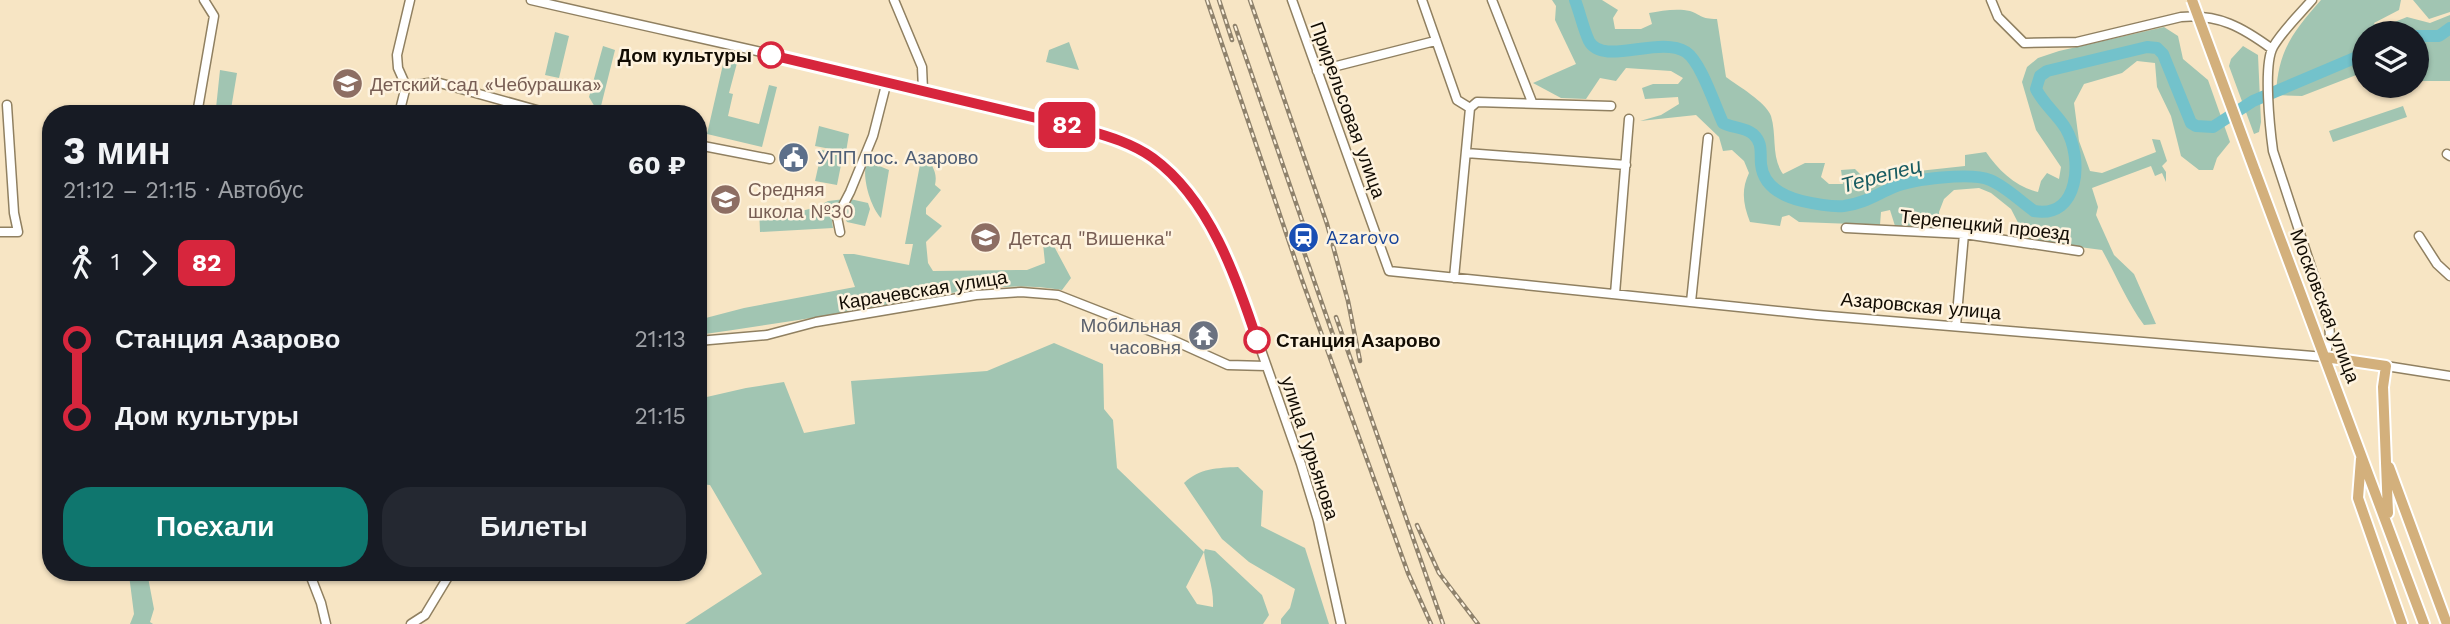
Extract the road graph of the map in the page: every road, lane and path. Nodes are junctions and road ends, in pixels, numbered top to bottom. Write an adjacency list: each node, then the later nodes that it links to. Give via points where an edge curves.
1 (204, 0): 19 (street, via 214,16)
2 (410, 0): 15 (street, via 397,55)
3 (531, 0): 14 (street, улица Гурьянова)
4 (894, 0): 16 (street, via 922,67)
5 (1292, 0): 13 (street, Прирельсовая улица)
6 (1422, 0): 11 (street)
7 (1492, 0): 17 (street)
8 (1991, 0): 12 (street, via 1998,17 2024,43 2077,42 2197,16 2241,27)
9 (2192, 0): 43 (main road, Московская улица, bridge)
10 (2312, 0): 12 (street)
11 (1435, 41): 13 (street); 23 (street, via 1457,100)
12 (2272, 49): 43 (street, via 2268,62 2273,151 2329,322)
13 (1317, 71): 36 (street, Прирельсовая улица)
14 (887, 81): 16 (street, улица Гурьянова); 32 (street, via 873,136 837,217)
15 (406, 86): 20 (street); 21 (street, via 436,82)
16 (923, 90): 44 (street, улица Гурьянова, via 1083,129 1151,157 1170,173 1220,240)
17 (1532, 102): 22 (street); 23 (street, via 1477,103)
18 (7, 105): 31 (street, via 18,232)
19 (199, 105)
20 (401, 105)
21 (519, 105)
22 (1611, 106)
23 (1470, 108): 27 (street)
24 (1629, 119): 29 (street)
25 (1708, 138): 40 (street)
26 (707, 147): 28 (street)
27 (1466, 153): 29 (street); 38 (street)
28 (770, 159)
29 (1626, 165): 39 (street)
30 (1846, 228): 33 (street, Терепецкий проезд)
31 (0, 232)
32 (840, 232)
33 (1964, 234): 35 (street, Терепецкий проезд); 41 (street)
34 (2419, 236): 37 (street)
35 (2079, 251)
36 (1389, 271): 38 (street, Азаровская улица)
37 (2450, 275)
38 (1454, 278): 39 (street, Азаровская улица)
39 (1615, 294): 40 (street, Азаровская улица)
40 (1691, 302): 41 (street, Азаровская улица)
41 (1956, 326): 43 (street, Азаровская улица)
42 (707, 340): 44 (street, Карачевская улица, via 767,335 816,322 1021,292 1058,295 1228,365)
43 (2325, 357): 45 (main road, Азаровская улица); 47 (main road, Московская улица)
44 (1266, 366): 58 (street, улица Гурьянова, via 1318,520)
45 (2386, 366): 46 (street, Азаровская улица); 48 (main road)
46 (2450, 376)
47 (2361, 453): 49 (main road, Московская улица); 51 (main road)
48 (2385, 455): 50 (main road); 52 (main road)
49 (2378, 496): 51 (main road); 53 (main road, Московская улица)
50 (2401, 502): 52 (main road); 61 (main road)
51 (2360, 503): 59 (main road)
52 (2387, 506): 53 (main road)
53 (2388, 526): 60 (main road, Московская улица)
54 (312, 581): 56 (street)
55 (446, 581): 57 (street, via 425,615)
56 (326, 624)
57 (411, 624)
58 (1341, 624)
59 (2402, 624)
60 (2424, 624)
61 (2447, 624)

